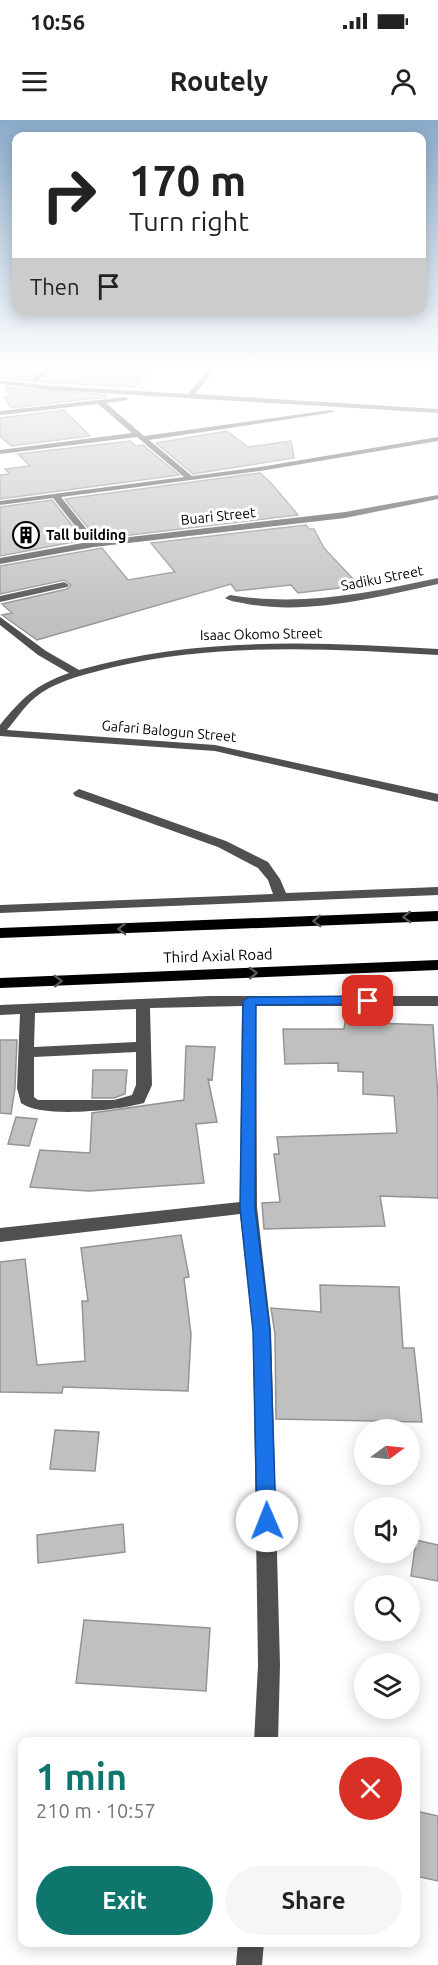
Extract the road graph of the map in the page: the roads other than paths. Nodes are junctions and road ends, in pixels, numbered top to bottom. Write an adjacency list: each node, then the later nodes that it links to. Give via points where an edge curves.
1 (33, 450): 4 (street)
2 (158, 450): 5 (street)
3 (373, 450): 5 (street)
4 (3, 454)
5 (190, 478): 6 (street)
6 (55, 495): 8 (street); 9 (street)
7 (438, 497): 9 (street, Buari Street, via 345,515)
8 (0, 503)
9 (94, 544): 10 (street, Buari Street)
10 (0, 561)
11 (438, 581): 13 (street, Sadiku Street, via 332,602 249,603)
12 (64, 585): 14 (street)
13 (230, 598)
14 (0, 599)
15 (3, 626): 17 (street)
16 (438, 652): 17 (street, Isaac Okomo Street, via 218,647 170,652)
17 (78, 674): 18 (street, Isaac Okomo Street, via 34,693)
18 (0, 732): 20 (street, Gafari Balogun Street, via 214,748)
19 (79, 793): 22 (street, via 222,844 263,865)
20 (438, 798)
21 (438, 891): 22 (street)
22 (281, 898): 23 (street)
23 (0, 909)
24 (438, 916): 25 (highway, Third Axial Road, one-way to 25)
25 (0, 933)
26 (438, 965): 27 (highway, Third Axial Road, one-way to 26)
27 (0, 983)
28 (249, 1001): 29 (street); 30 (street); 35 (street)
29 (438, 1001)
30 (143, 1004): 31 (street); 33 (street)
31 (27, 1009): 32 (street); 34 (street)
32 (0, 1010)
33 (144, 1047): 34 (street); 34 (street, via 144,1084 138,1099 114,1105 35,1105 27,1099 25,1088)
34 (26, 1052)
35 (248, 1208): 36 (street); 37 (street, via 262,1343 269,1654)
36 (0, 1235)
37 (266, 1737)
38 (251, 1947): 39 (street)
39 (249, 1965)

